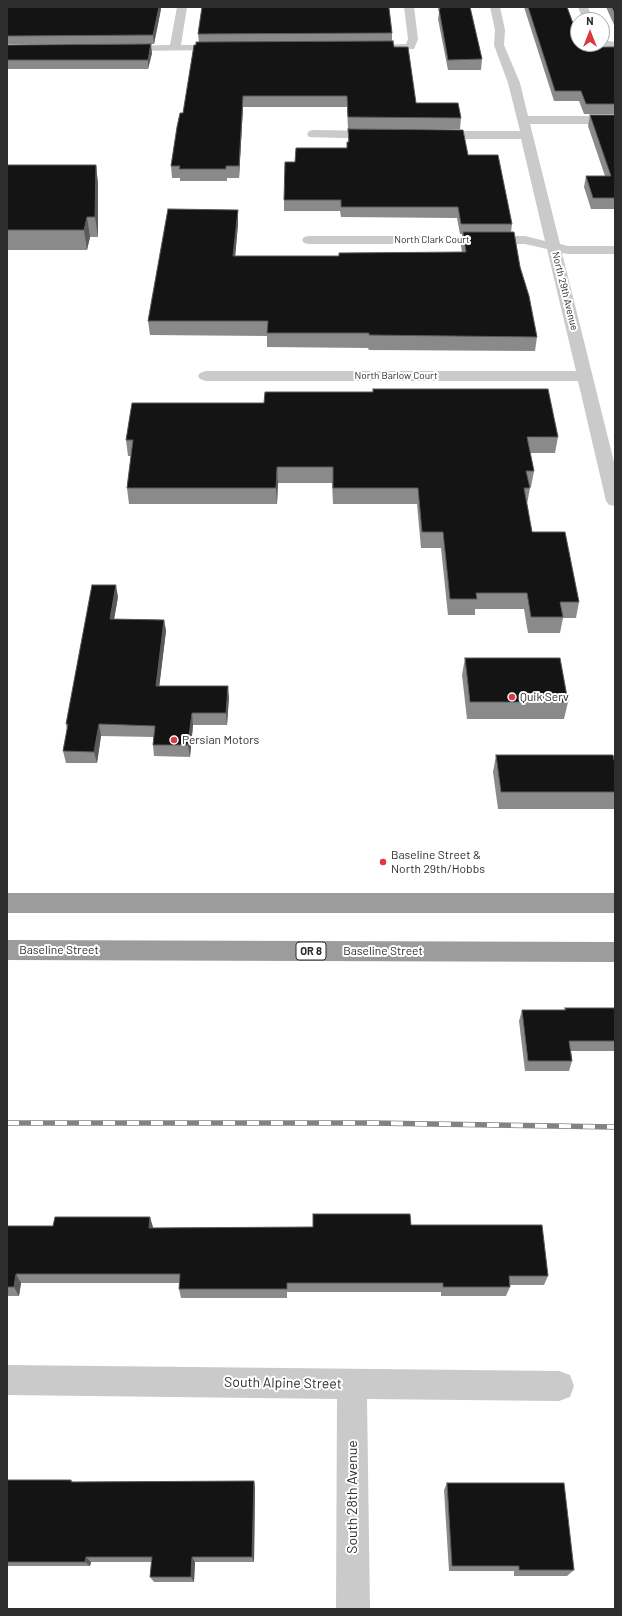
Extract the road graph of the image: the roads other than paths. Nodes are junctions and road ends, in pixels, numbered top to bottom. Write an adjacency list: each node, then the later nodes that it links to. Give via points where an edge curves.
1 (182, 7): 4 (street)
2 (409, 7): 6 (street, via 413,39 410,46)
3 (495, 7): 8 (street, North 29th Avenue, via 500,30 499,45 514,83)
4 (175, 48): 5 (street); 7 (street)
5 (238, 48)
6 (357, 48)
7 (114, 49)
8 (522, 120): 9 (street); 13 (street, North 29th Avenue)
9 (615, 120)
10 (313, 134): 11 (street)
11 (392, 135)
12 (423, 135): 13 (street)
13 (526, 135): 15 (street, North 29th Avenue)
14 (310, 240): 15 (street, North Clark Court, via 525,240)
15 (554, 246): 16 (street, North Clark Court, via 581,250); 18 (street, North 29th Avenue)
16 (615, 250)
17 (206, 376): 18 (street, North Barlow Court)
18 (586, 376): 19 (street, North 29th Avenue)
19 (615, 500)
20 (7, 903): 21 (highway)
21 (615, 903)
22 (7, 950): 23 (highway, Baseline Street / OR 8)
23 (615, 952)
24 (7, 1380): 25 (street, South Alpine Street)
25 (352, 1384): 26 (street, South Alpine Street); 27 (street, South 28th Avenue)
26 (560, 1386)
27 (353, 1609)

